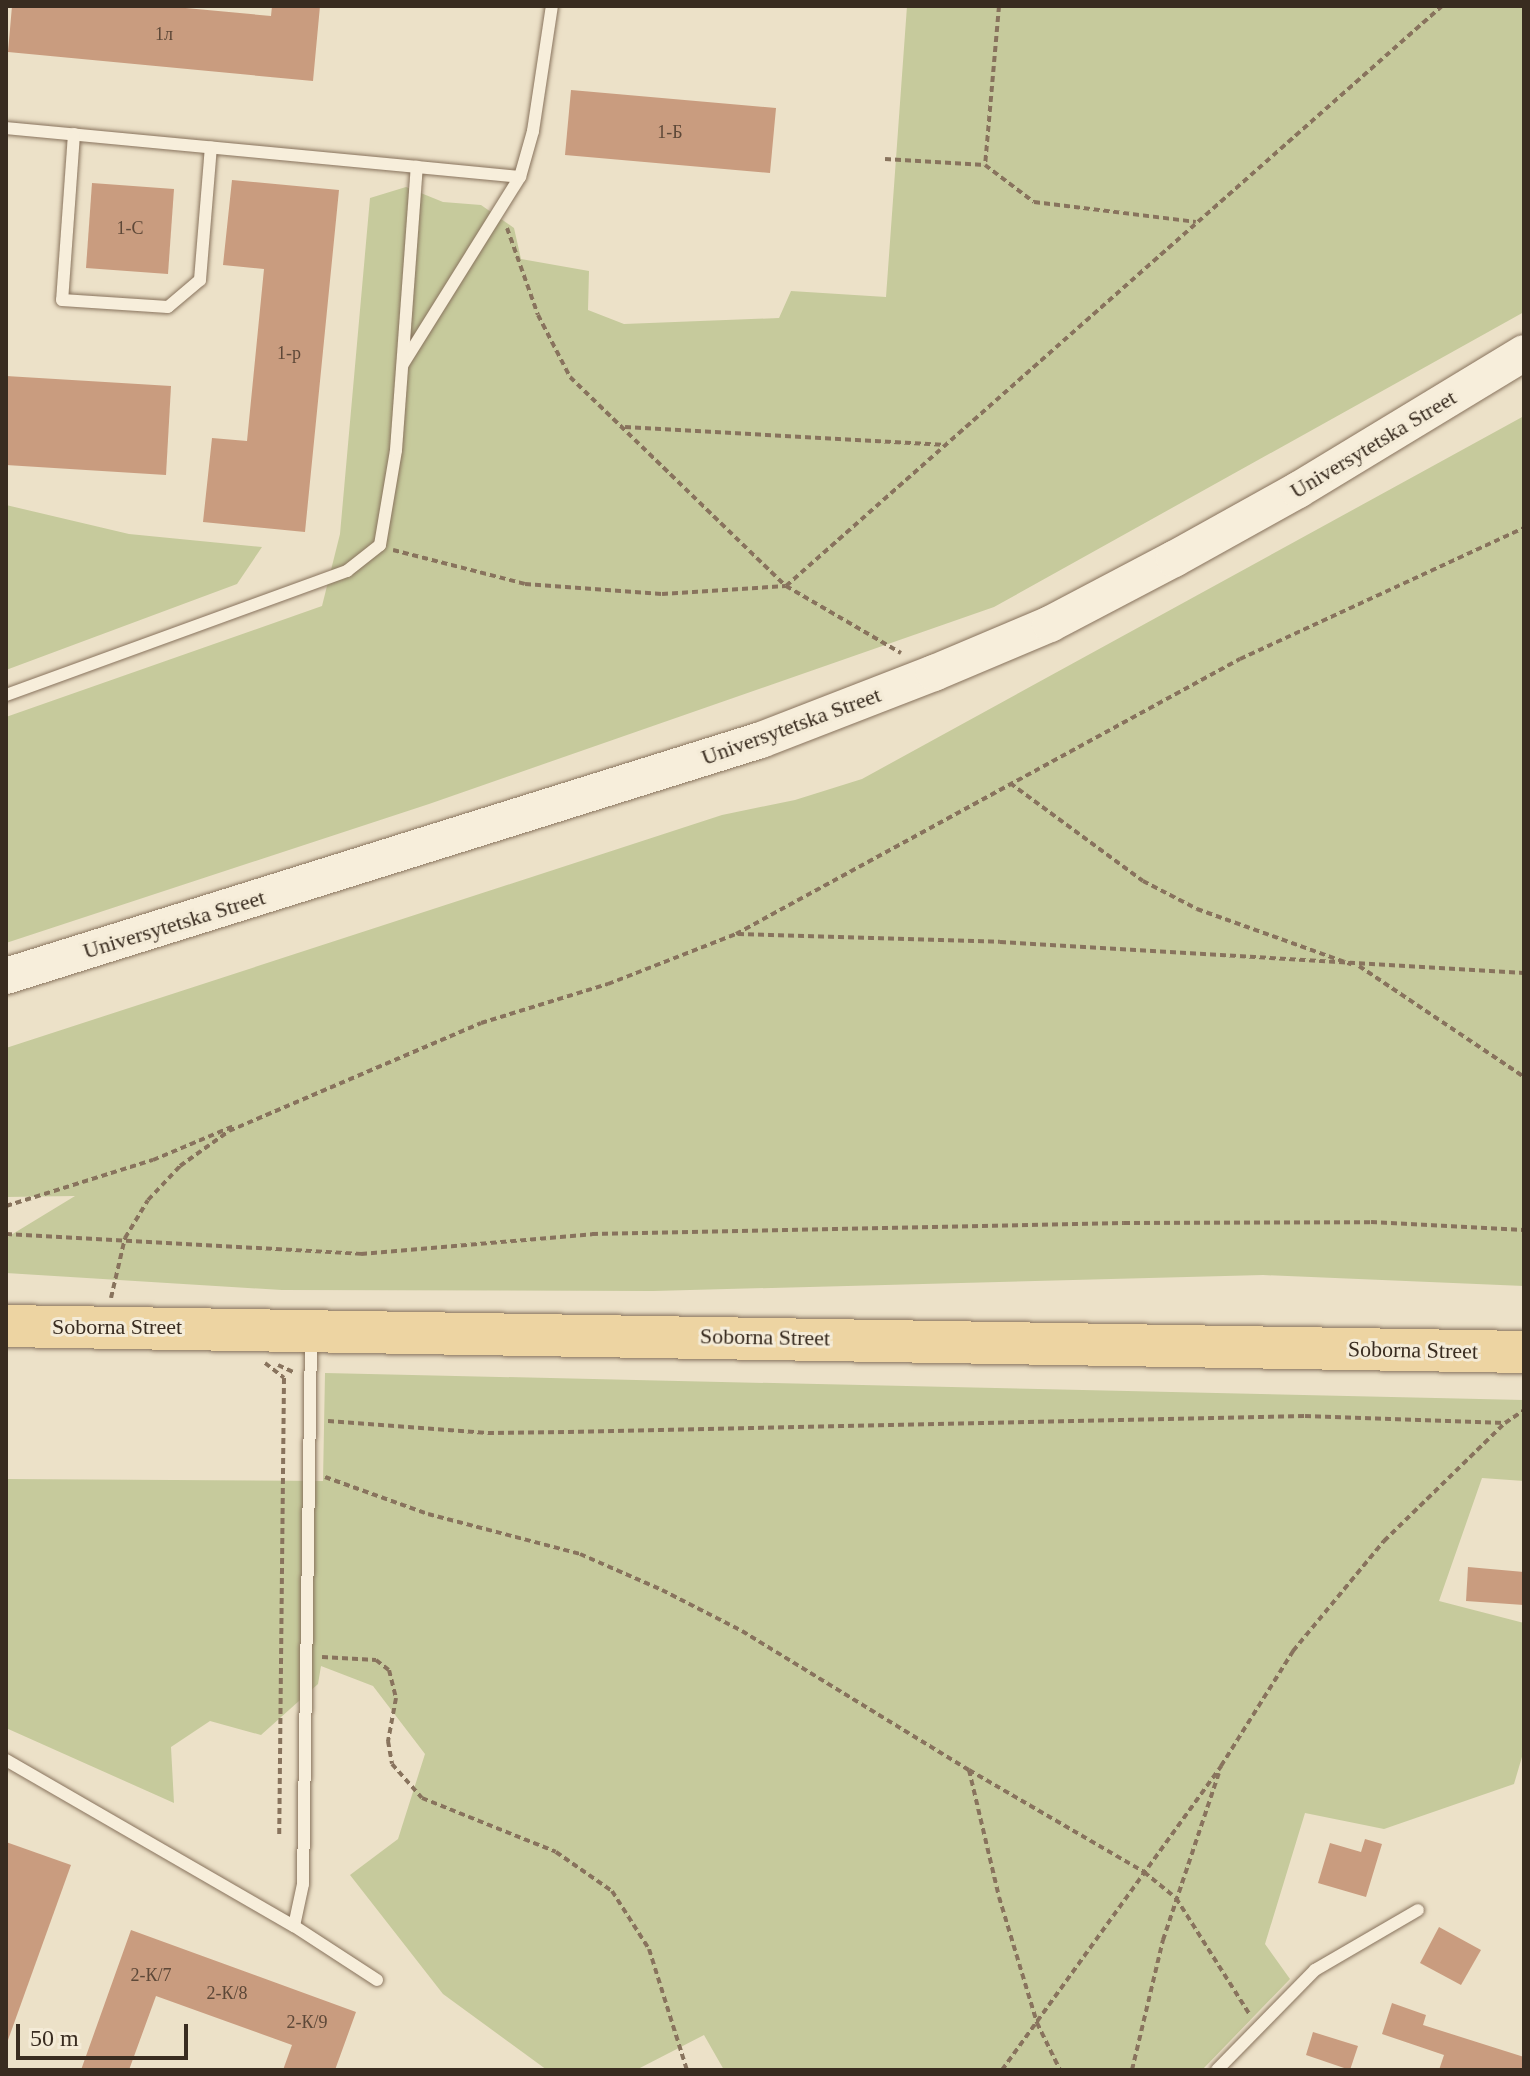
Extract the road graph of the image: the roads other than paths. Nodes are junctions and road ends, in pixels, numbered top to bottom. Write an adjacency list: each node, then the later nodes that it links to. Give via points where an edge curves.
1 (552, 6): 6 (lane, via 536,115)
2 (6, 128): 3 (lane)
3 (74, 134): 4 (lane); 4 (lane, via 62,300 168,307 200,280)
4 (211, 147): 5 (lane)
5 (417, 167): 6 (lane); 8 (lane)
6 (520, 177): 8 (lane)
7 (1524, 353): 10 (main road, Universytetska Street, via 1174,559 1050,624 934,673 761,740)
8 (402, 367): 9 (lane, via 392,494 380,545 347,571)
9 (6, 695)
10 (6, 976)
11 (6, 1326): 12 (main road, Soborna Street)
12 (311, 1328): 13 (main road, Soborna Street); 16 (lane, via 303,1884)
13 (1524, 1352)
14 (6, 1760): 16 (lane)
15 (1418, 1910): 18 (lane, via 1315,1970)
16 (294, 1926): 17 (lane)
17 (377, 1980)
18 (1217, 2070)

